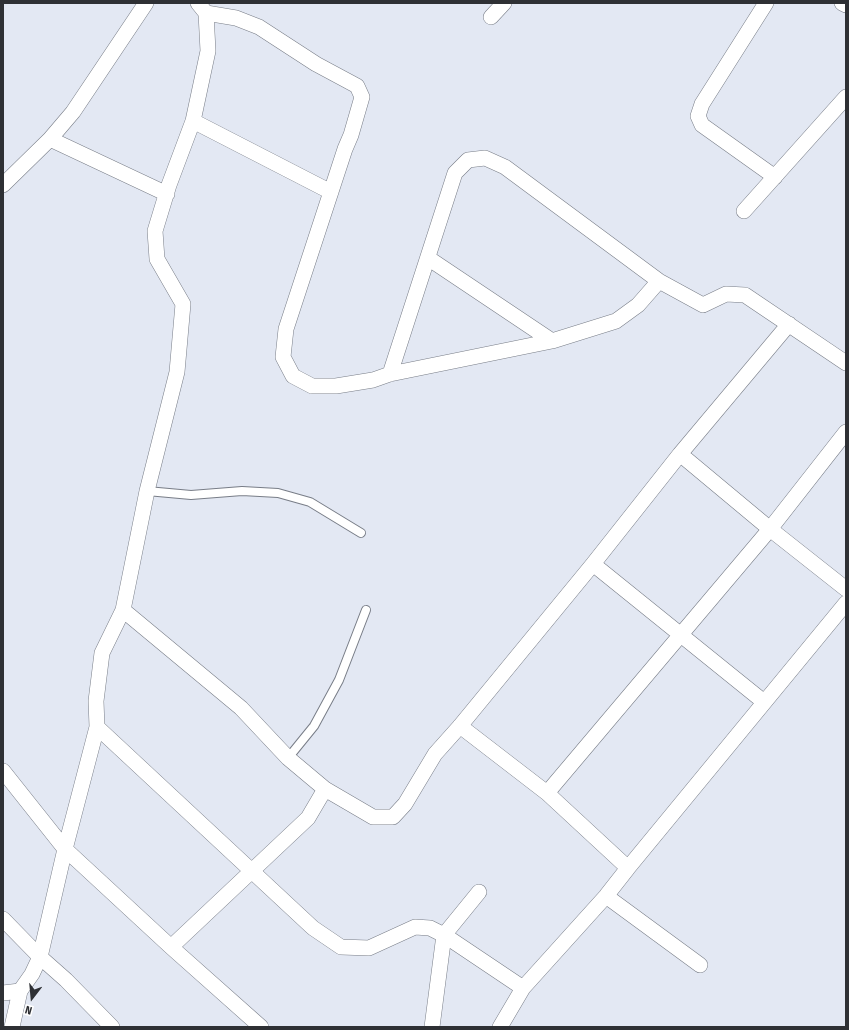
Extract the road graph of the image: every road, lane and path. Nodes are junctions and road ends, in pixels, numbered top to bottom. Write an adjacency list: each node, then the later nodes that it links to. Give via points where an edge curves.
1 (146, 3): 10 (street, via 73,112)
2 (504, 3): 7 (street)
3 (766, 3): 11 (street, via 702,104 698,116 702,125)
4 (842, 3): 5 (street)
5 (846, 5)
6 (202, 8): 9 (street, via 208,51); 13 (street, via 259,27 316,64 357,86 362,97)
7 (491, 17)
8 (846, 97): 11 (street)
9 (194, 121): 13 (street); 14 (street)
10 (50, 139): 12 (street); 14 (street)
11 (775, 177): 15 (street)
12 (3, 186)
13 (331, 192): 21 (street, via 286,329 283,357 293,376 312,386 336,386 373,380)
14 (167, 194): 24 (street, via 155,232 157,259 183,304 177,372)
15 (744, 211)
16 (428, 258): 17 (street, via 455,172 468,160 485,158 506,167); 19 (street); 21 (street)
17 (659, 281): 18 (street, via 703,305 726,294 746,295); 19 (street, via 638,305 616,320)
18 (789, 324): 20 (street); 23 (street)
19 (552, 341): 21 (street)
20 (846, 363)
21 (390, 374)
22 (846, 432): 25 (street)
23 (680, 454): 25 (street); 27 (street)
24 (147, 491): 26 (lane, via 191,495 242,491 278,493 310,502); 30 (street)
25 (770, 529): 28 (street); 32 (street)
26 (361, 533)
27 (593, 564): 32 (street); 34 (street)
28 (846, 589)
29 (846, 603): 33 (street)
30 (122, 610): 35 (street, via 102,652 96,701); 36 (street, via 241,708)
31 (366, 610): 36 (lane, via 339,680 314,726)
32 (680, 634): 33 (street); 39 (street)
33 (764, 702): 41 (street)
34 (460, 726): 38 (street, via 435,754 405,804 393,817 373,817); 39 (street)
35 (97, 727): 40 (street); 42 (street)
36 (288, 758): 38 (street)
37 (3, 771): 40 (street)
38 (325, 789): 42 (street, via 308,818)
39 (547, 793): 41 (street)
40 (64, 849): 47 (street); 48 (street)
41 (628, 868): 44 (street)
42 (252, 872): 46 (street, via 313,928 341,947 369,948 415,927 430,928); 47 (street)
43 (479, 892): 46 (street)
44 (606, 896): 49 (street); 50 (street)
45 (3, 919): 48 (street)
46 (444, 934): 50 (street); 56 (street)
47 (171, 947): 55 (street)
48 (40, 957): 51 (street); 54 (street)
49 (700, 965)
50 (523, 988): 57 (street)
51 (20, 991): 52 (street); 53 (street)
52 (3, 993)
53 (12, 1027)
54 (112, 1027)
55 (261, 1027)
56 (432, 1027)
57 (500, 1027)

